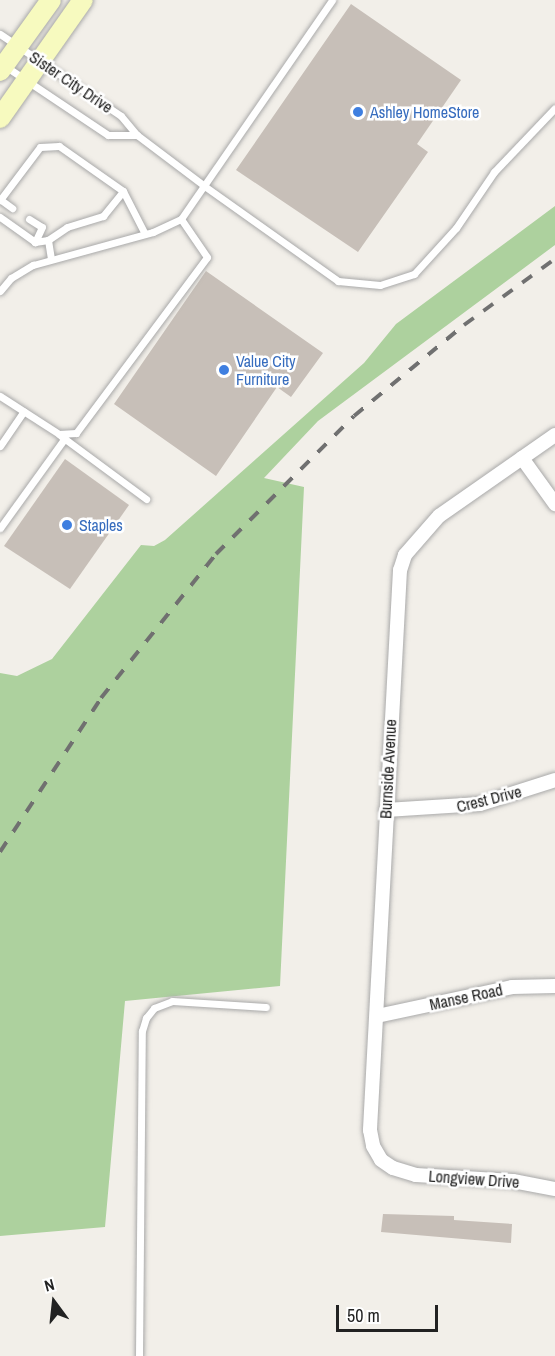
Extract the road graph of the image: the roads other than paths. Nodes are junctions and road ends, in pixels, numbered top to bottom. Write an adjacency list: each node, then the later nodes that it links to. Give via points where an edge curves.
1 (51, 0): 5 (main road)
2 (83, 0): 6 (main road)
3 (332, 0): 12 (lane)
4 (0, 34): 5 (lane, Sister City Drive)
5 (18, 47): 6 (lane, Sister City Drive); 7 (main road)
6 (40, 62): 8 (main road); 11 (lane, Sister City Drive, via 121,117)
7 (1, 67): 8 (lane, Sister City Drive)
8 (26, 81): 10 (main road); 11 (lane, Sister City Drive, via 108,135)
9 (555, 108): 12 (lane, Sister City Drive, via 494,172 456,228 414,274 380,285 338,281)
10 (0, 118)
11 (137, 135): 12 (lane, Sister City Drive)
12 (203, 185): 18 (lane)
13 (123, 191): 14 (lane, via 59,146 49,145 40,147); 19 (lane); 20 (lane, via 103,216 68,227)
14 (0, 200): 15 (lane)
15 (12, 208)
16 (0, 217): 21 (lane)
17 (29, 219): 21 (lane, via 42,227)
18 (181, 219): 19 (lane); 27 (lane, via 207,257 83,425 76,433)
19 (146, 234): 22 (lane)
20 (48, 240): 21 (lane); 22 (lane)
21 (34, 242)
22 (51, 260): 23 (lane, via 21,270)
23 (0, 291)
24 (0, 396): 25 (lane)
25 (24, 411): 27 (lane); 28 (lane)
26 (555, 435): 29 (street, Burnside Avenue)
27 (62, 436): 30 (lane); 32 (lane)
28 (0, 446)
29 (522, 458): 31 (street); 34 (street, Burnside Avenue, via 439,516 405,555 397,593)
30 (146, 499)
31 (555, 504)
32 (0, 528)
33 (555, 780): 34 (street, Crest Drive, via 480,804)
34 (386, 810): 37 (street, Burnside Avenue)
35 (555, 986): 37 (street, Manse Road, via 512,987)
36 (266, 1007): 40 (lane, via 172,1001 154,1008 146,1018 142,1031)
37 (377, 1016): 38 (street, Burnside Avenue, via 370,1130 377,1153)
38 (393, 1168): 39 (street, Longview Drive)
39 (555, 1189)
40 (139, 1356)

